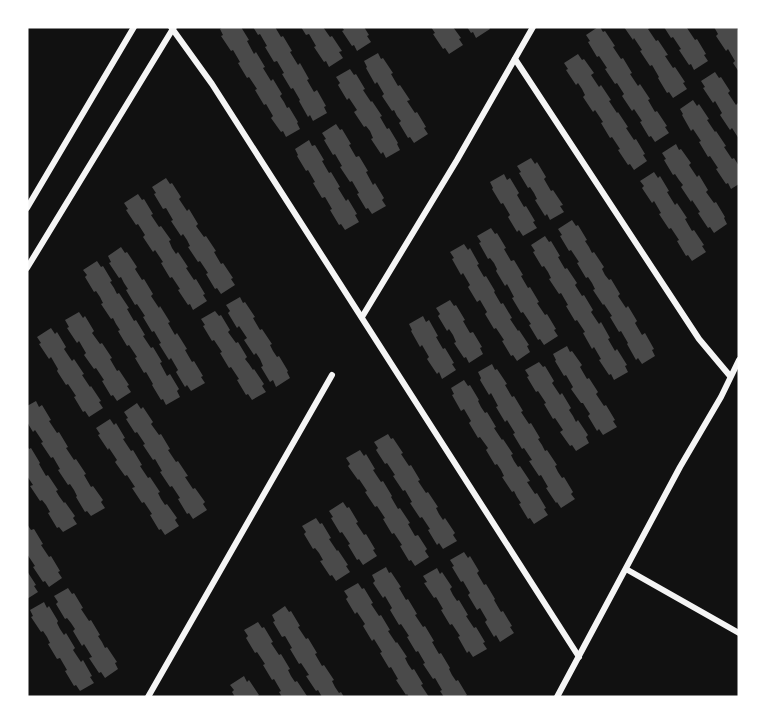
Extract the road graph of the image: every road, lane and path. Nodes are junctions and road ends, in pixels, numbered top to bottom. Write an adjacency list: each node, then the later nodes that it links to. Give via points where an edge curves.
1 (134, 27): 5 (street)
2 (533, 27): 4 (street)
3 (173, 28): 6 (street); 7 (street)
4 (515, 59): 7 (street); 10 (street, via 699,339)
5 (27, 208)
6 (27, 268)
7 (362, 317): 13 (street)
8 (739, 360): 10 (street)
9 (332, 375): 14 (street)
10 (730, 376): 11 (street)
11 (626, 568): 12 (street); 13 (street)
12 (739, 633)
13 (579, 657): 15 (street)
14 (147, 697)
15 (557, 697)

